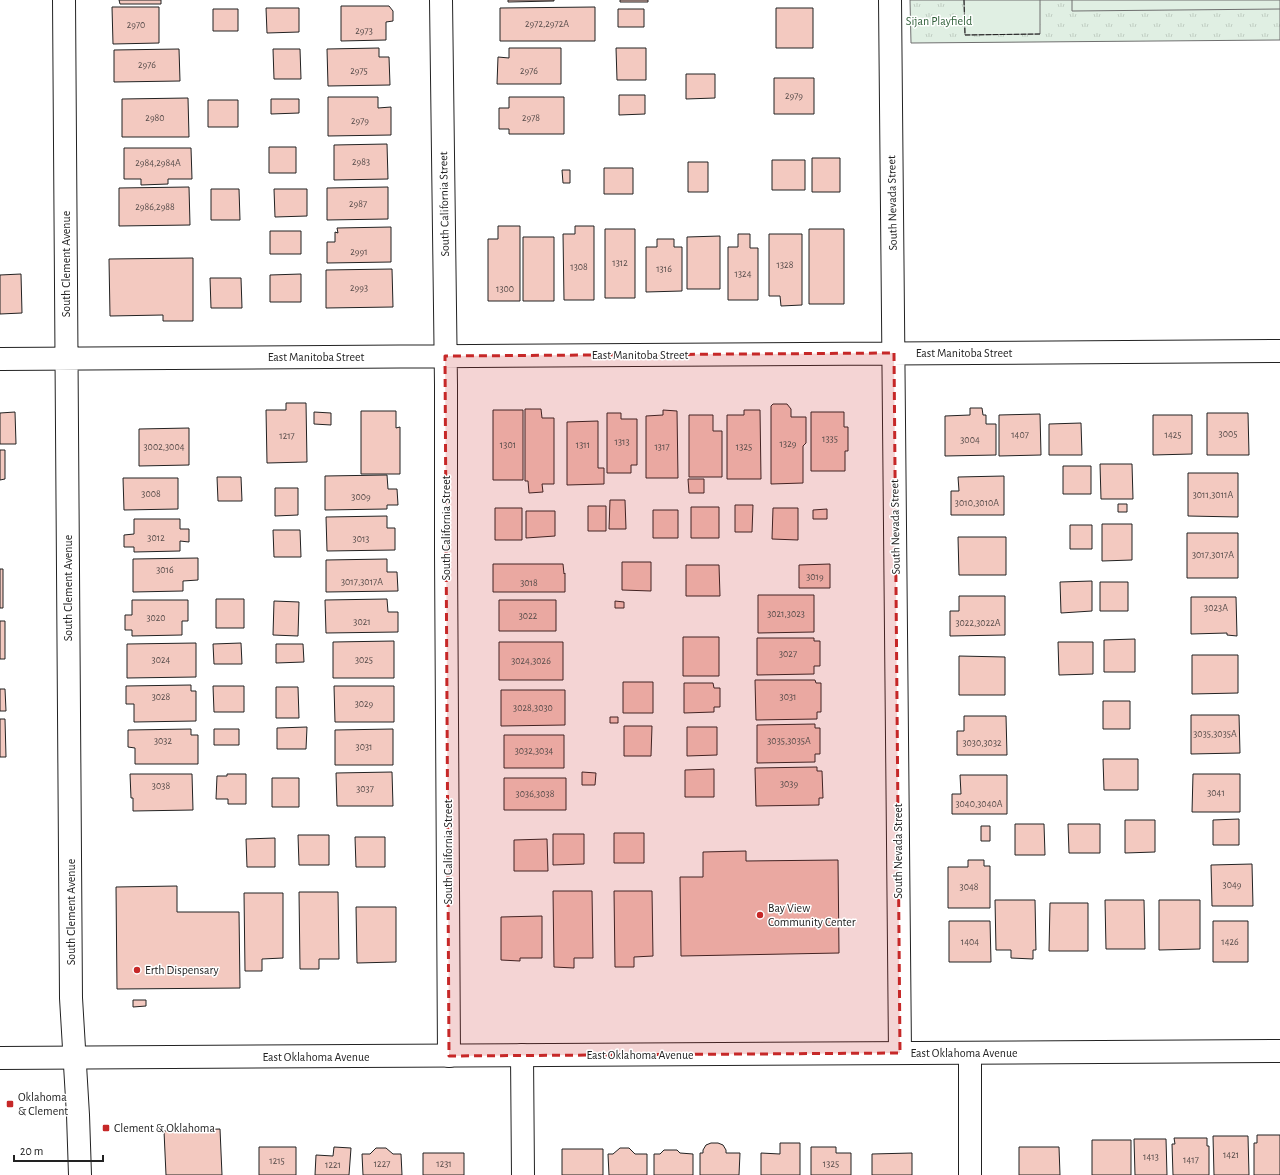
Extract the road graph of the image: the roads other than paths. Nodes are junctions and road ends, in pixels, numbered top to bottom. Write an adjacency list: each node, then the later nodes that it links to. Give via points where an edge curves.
1 (64, 0): 8 (street, South Clement Avenue)
2 (441, 0): 6 (street, South California Street)
3 (890, 0): 5 (street, South Nevada Street)
4 (1280, 350): 5 (street, East Manitoba Street)
5 (894, 353): 6 (street, East Manitoba Street); 10 (street, South Nevada Street)
6 (445, 356): 8 (street, East Manitoba Street); 13 (street, South California Street)
7 (0, 359): 8 (street, East Manitoba Street)
8 (67, 359): 15 (street, South Clement Avenue, via 71,998)
9 (1280, 1051): 11 (street, East Oklahoma Avenue)
10 (900, 1053): 11 (street, East Oklahoma Avenue); 12 (street, East Oklahoma Avenue)
11 (970, 1053): 18 (street)
12 (522, 1055): 13 (street, East Oklahoma Avenue); 17 (street)
13 (449, 1056): 15 (street, East Oklahoma Avenue)
14 (0, 1058): 15 (street, East Oklahoma Avenue)
15 (74, 1058): 16 (street, South Clement Avenue)
16 (80, 1175)
17 (523, 1175)
18 (970, 1175)

